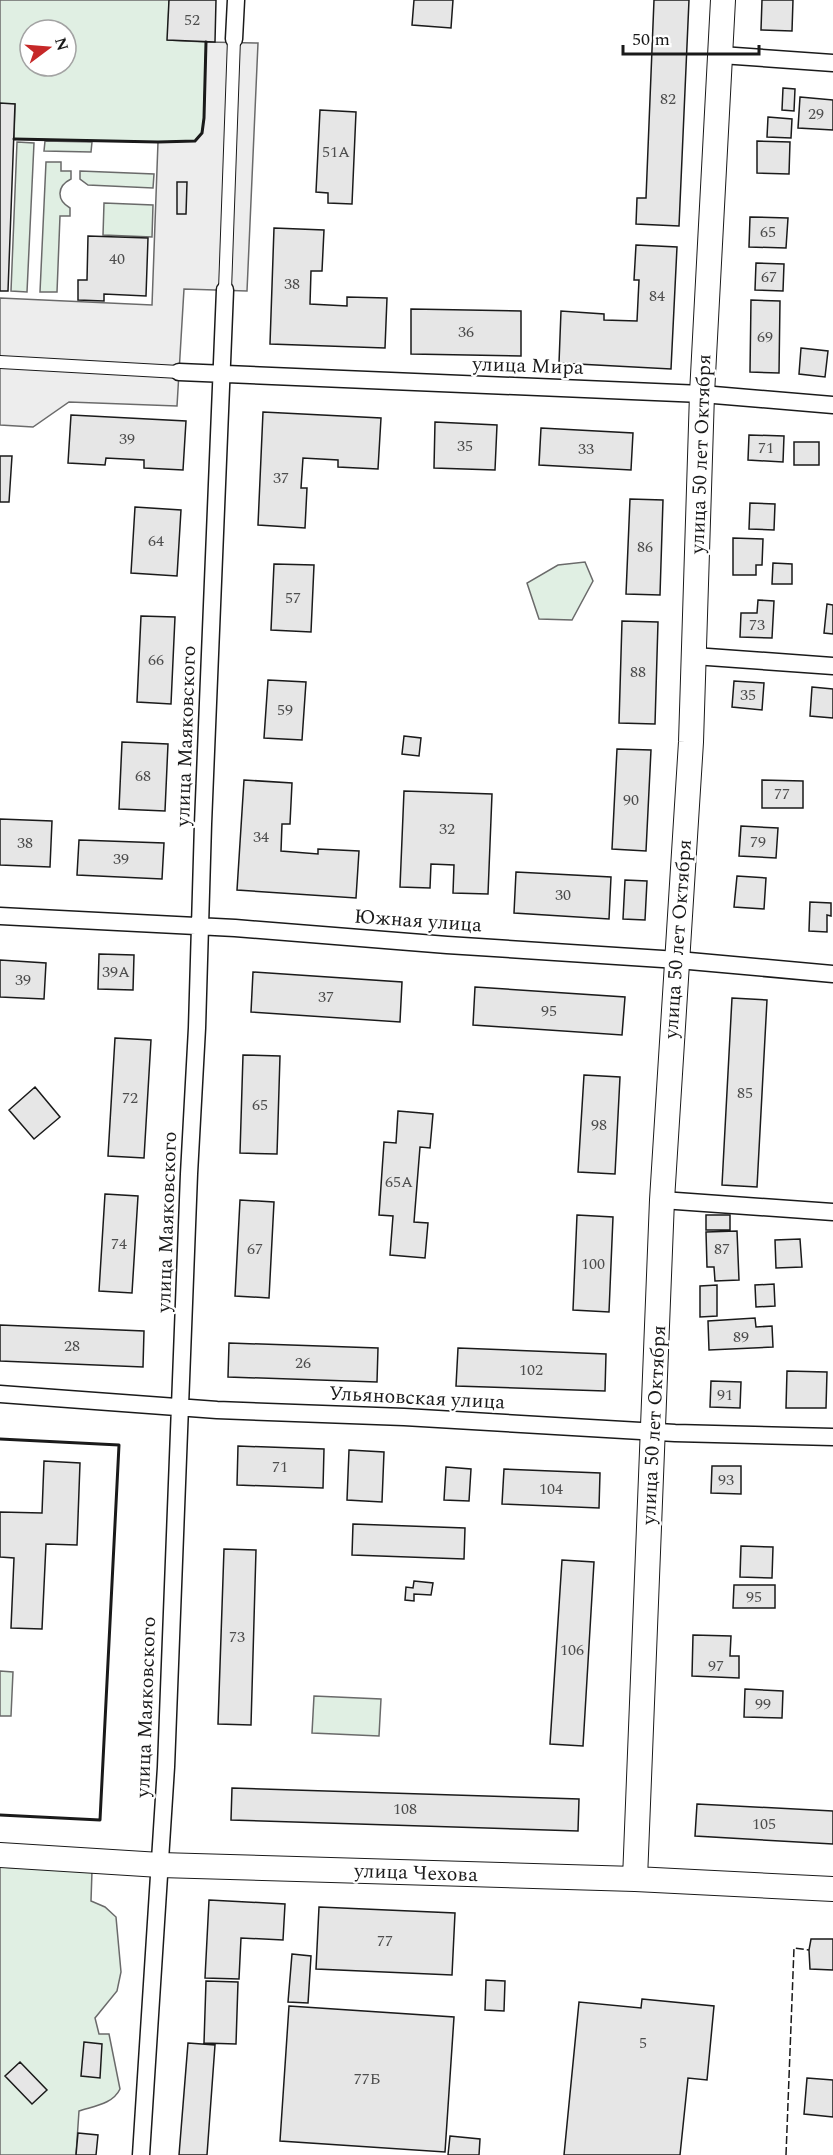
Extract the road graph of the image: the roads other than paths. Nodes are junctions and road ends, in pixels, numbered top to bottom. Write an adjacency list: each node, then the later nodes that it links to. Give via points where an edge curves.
1 (236, 0): 3 (street)
2 (723, 0): 4 (main road, улица 50 лет Октября)
3 (234, 39): 6 (street)
4 (721, 55): 5 (street); 10 (main road, улица 50 лет Октября)
5 (833, 63)
6 (225, 290): 9 (street, улица Маяковского)
7 (0, 362): 8 (street)
8 (179, 372): 9 (street, улица Мира)
9 (222, 374): 10 (street, улица Мира); 15 (street, улица Маяковского)
10 (702, 393): 11 (street, улица Мира); 12 (main road, улица 50 лет Октября)
11 (833, 405)
12 (694, 656): 13 (street); 16 (main road, улица 50 лет Октября)
13 (833, 666)
14 (0, 916): 15 (street, Южная улица)
15 (200, 926): 16 (street, Южная улица); 21 (street, улица Маяковского)
16 (678, 960): 17 (street, Южная улица); 18 (main road, улица 50 лет Октября)
17 (833, 974)
18 (663, 1200): 19 (street); 22 (main road, улица 50 лет Октября)
19 (833, 1212)
20 (0, 1394): 21 (street, Ульяновская улица)
21 (179, 1407): 22 (street, Ульяновская улица); 25 (street, улица Маяковского)
22 (653, 1430): 23 (street, Ульяновская улица); 26 (main road, улица 50 лет Октября)
23 (833, 1437)
24 (0, 1855): 25 (main road, улица Чехова)
25 (160, 1865): 26 (main road, улица Чехова); 28 (street, улица Маяковского)
26 (635, 1879): 27 (main road, улица Чехова)
27 (833, 1889)
28 (141, 2155)

